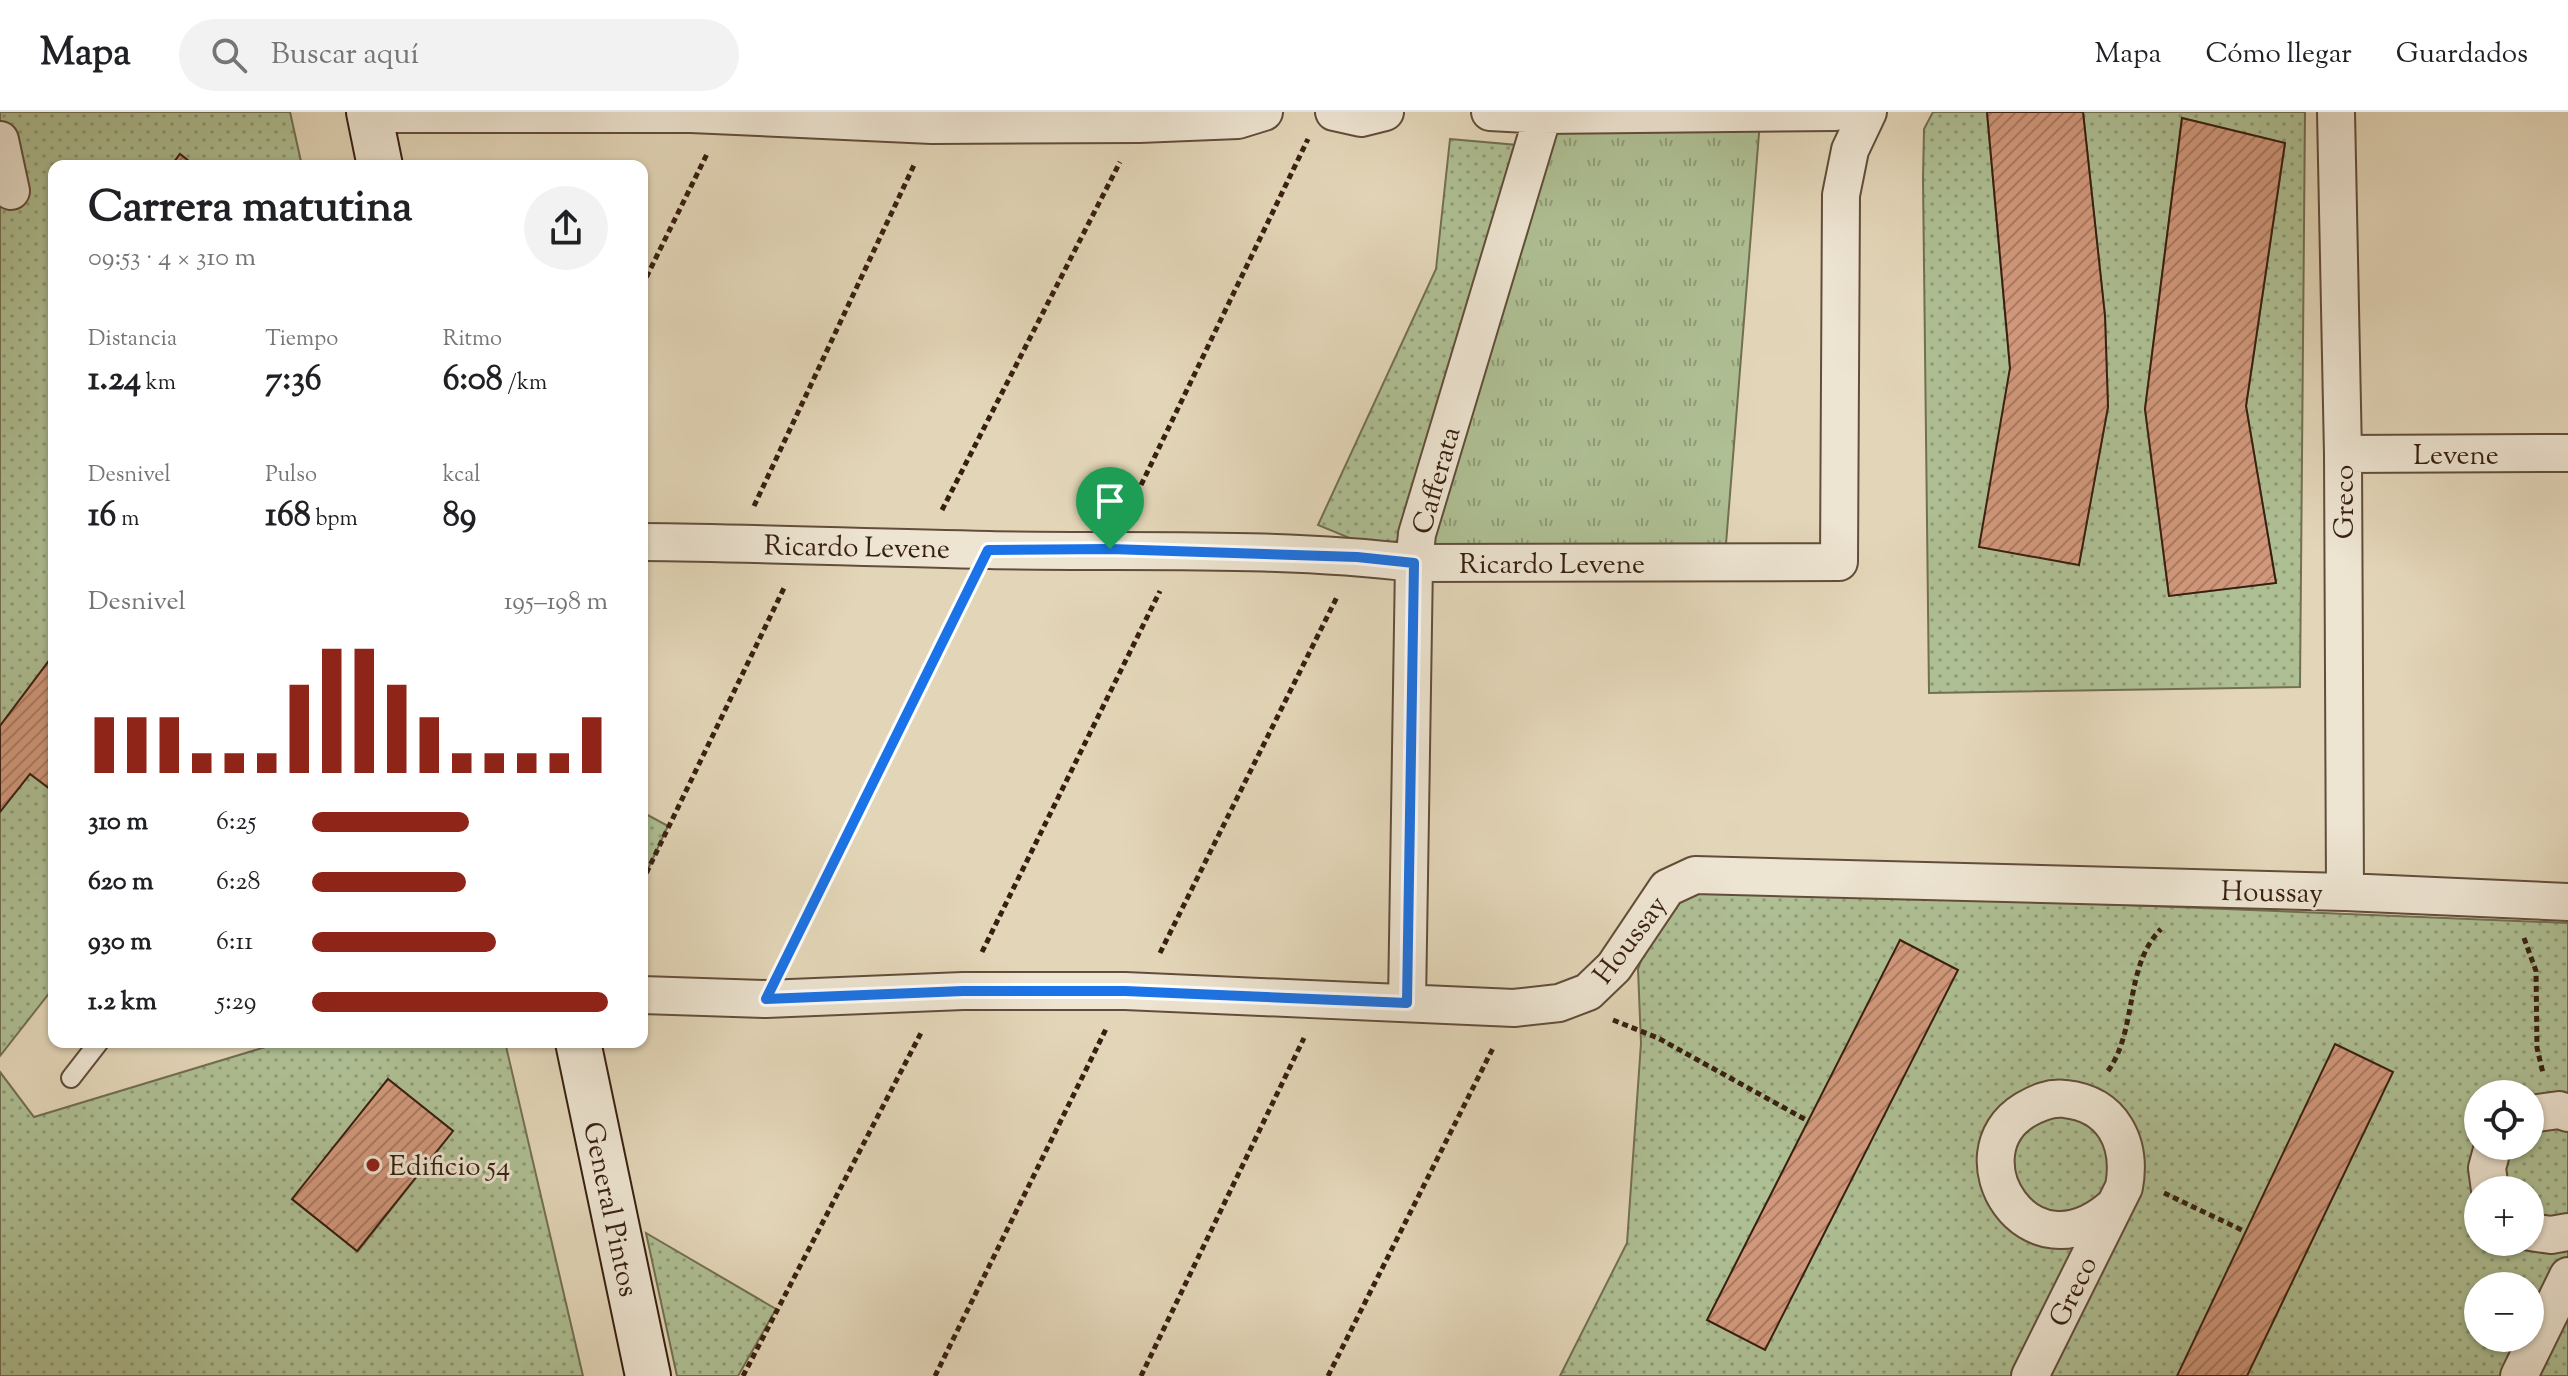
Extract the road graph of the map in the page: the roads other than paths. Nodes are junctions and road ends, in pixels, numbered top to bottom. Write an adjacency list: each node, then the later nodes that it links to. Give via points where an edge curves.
1 (1264, 112): 8 (street, via 1238,120 1139,124 932,125)
2 (1385, 112): 10 (street)
3 (1490, 112): 9 (street)
4 (1836, 112): 9 (street)
5 (1868, 112): 17 (street, Ricardo Levene, via 1850,150 1841,195 1839,562)
6 (2336, 112): 15 (street, Greco)
7 (369, 113): 8 (street); 12 (street)
8 (703, 114)
9 (1543, 115): 17 (street, Cafferata, via 1417,534)
10 (1326, 121)
11 (0, 140): 13 (street)
12 (379, 160)
13 (11, 191)
14 (2568, 453): 15 (street, Levene)
15 (2343, 454): 18 (street, Greco)
16 (648, 542): 17 (street, Ricardo Levene, via 1110,549)
17 (1414, 563): 21 (street, Cafferata)
18 (2345, 892): 19 (street, Houssay); 21 (street, Houssay, via 1695,875 1667,888 1614,967 1588,992 1559,1003 1514,1008)
19 (2568, 902)
20 (648, 995): 21 (street, Houssay, via 766,999 1133,992)
21 (1407, 1003)
22 (94, 1048): 24 (lane)
23 (579, 1048): 29 (street, General Pintos)
24 (71, 1078)
25 (2114, 1206): 25 (street, Greco, via 2098,1221 2077,1229 2055,1230 2024,1218 2002,1193 1996,1172 2005,1130 2039,1102 2081,1101 2100,1111 2116,1126 2125,1145 2128,1166); 30 (street, Greco)
26 (2568, 1232): 27 (street)
27 (2544, 1234)
28 (2568, 1276): 31 (street)
29 (648, 1376)
30 (2030, 1376)
31 (2519, 1376)

